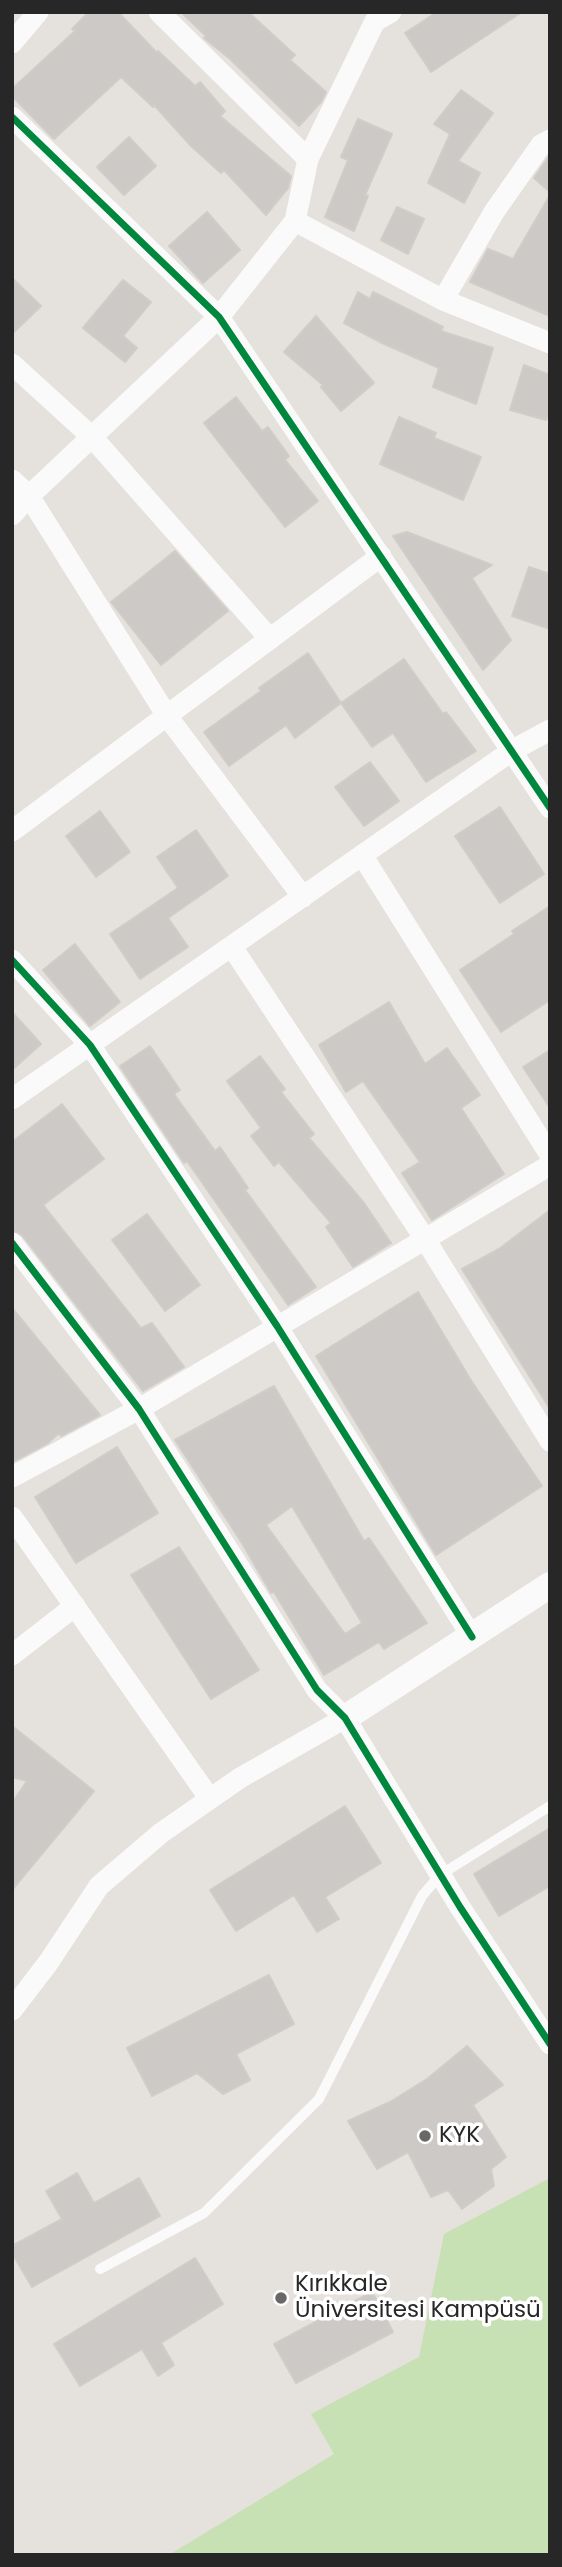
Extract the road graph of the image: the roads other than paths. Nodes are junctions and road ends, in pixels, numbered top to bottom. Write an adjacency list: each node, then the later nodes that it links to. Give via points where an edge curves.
1 (38, 12): 4 (street)
2 (159, 12): 7 (street)
3 (378, 15): 7 (street)
4 (12, 43)
5 (12, 117): 10 (street)
6 (550, 140): 9 (street, via 541,145 494,212)
7 (308, 159): 8 (street)
8 (295, 221): 9 (street); 10 (street)
9 (443, 300): 11 (street)
10 (219, 317): 13 (street); 17 (street)
11 (550, 343)
12 (12, 364): 13 (street)
13 (92, 437): 15 (street); 18 (street)
14 (12, 480): 15 (street)
15 (29, 496): 16 (street); 19 (street)
16 (12, 515)
17 (381, 556): 18 (street); 21 (street)
18 (270, 639): 19 (street)
19 (167, 716): 23 (street); 25 (street)
20 (550, 730): 21 (street)
21 (513, 750): 22 (street); 24 (street)
22 (550, 808)
23 (12, 831)
24 (362, 855): 25 (street); 30 (street)
25 (303, 897): 26 (street)
26 (232, 947): 28 (street); 32 (street)
27 (12, 960): 28 (street)
28 (90, 1045): 29 (street); 34 (street)
29 (12, 1099)
30 (550, 1155)
31 (550, 1165): 32 (street)
32 (425, 1239): 34 (street); 36 (street)
33 (12, 1243): 35 (street)
34 (278, 1326): 35 (street); 41 (street)
35 (139, 1409): 37 (street); 43 (street, via 317,1690)
36 (550, 1441)
37 (12, 1477)
38 (12, 1517): 40 (street)
39 (550, 1585): 41 (street)
40 (75, 1606): 42 (street); 44 (street)
41 (472, 1637): 43 (street)
42 (12, 1655)
43 (345, 1718): 44 (street); 46 (street)
44 (210, 1799): 47 (street, via 99,1886)
45 (550, 1806): 46 (lane)
46 (440, 1875): 48 (street); 49 (lane, via 422,1896 319,2099 204,2213)
47 (12, 2010)
48 (550, 2044)
49 (100, 2269)

